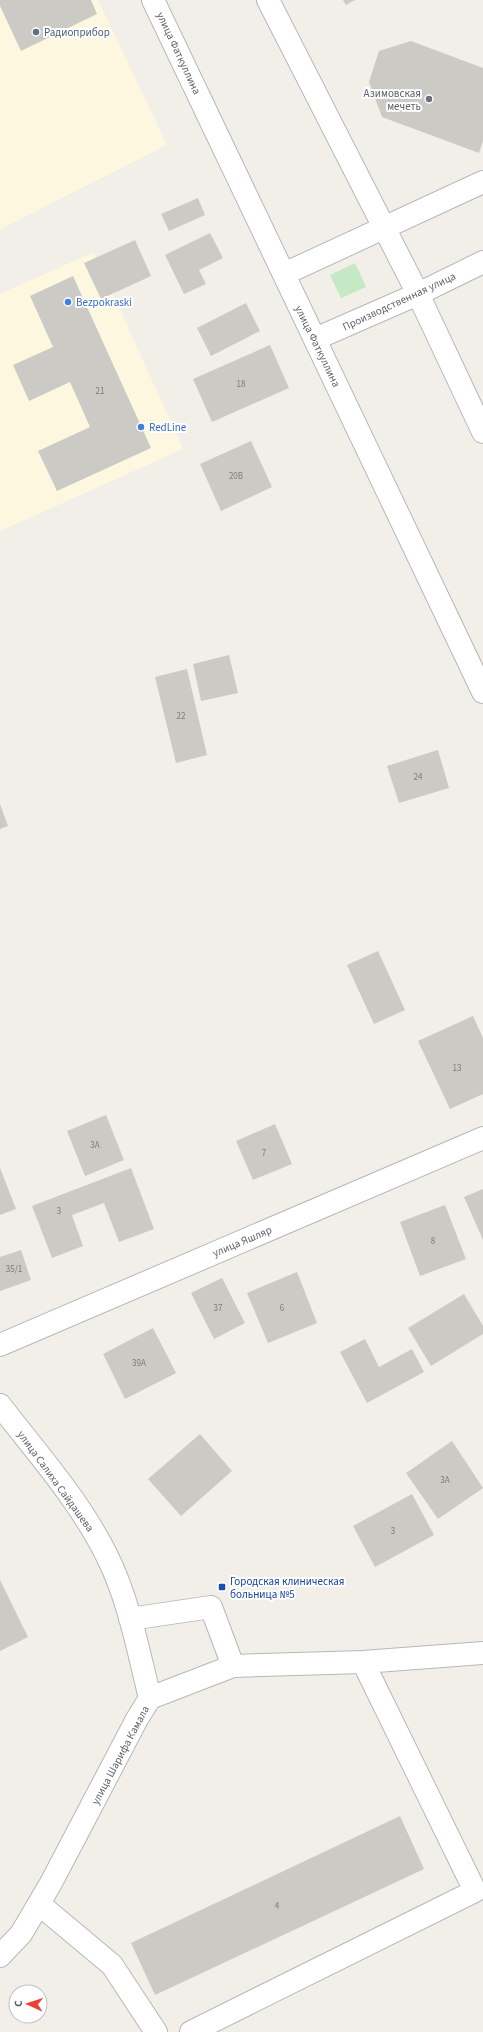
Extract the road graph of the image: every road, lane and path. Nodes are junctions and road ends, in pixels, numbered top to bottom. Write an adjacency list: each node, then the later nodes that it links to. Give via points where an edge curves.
1 (153, 0): 6 (street, улица Фаткуллина)
2 (268, 0): 4 (street)
3 (483, 182): 4 (street)
4 (385, 229): 6 (street); 7 (street)
5 (483, 262): 7 (street, Производственная улица)
6 (284, 274): 8 (street, улица Фаткуллина)
7 (418, 294): 8 (street, Производственная улица); 9 (street)
8 (315, 339): 10 (street, улица Фаткуллина)
9 (483, 432)
10 (483, 692)
11 (483, 1138): 12 (street, улица Яшляр)
12 (0, 1345)
13 (0, 1405): 14 (street, улица Салиха Сайдашева, via 89,1524 108,1556)
14 (130, 1619): 17 (street, via 211,1607); 18 (street, улица Салиха Сайдашева)
15 (483, 1653): 16 (street, улица Шарифа Камала)
16 (363, 1662): 17 (street, улица Шарифа Камала); 22 (street, via 475,1891)
17 (233, 1666): 18 (street, улица Шарифа Камала)
18 (150, 1698): 19 (street, улица Шарифа Камала)
19 (39, 1904): 20 (street, улица Шарифа Камала, via 21,1934); 21 (street, via 112,1965)
20 (0, 1956)
21 (156, 2032)
22 (191, 2032)

